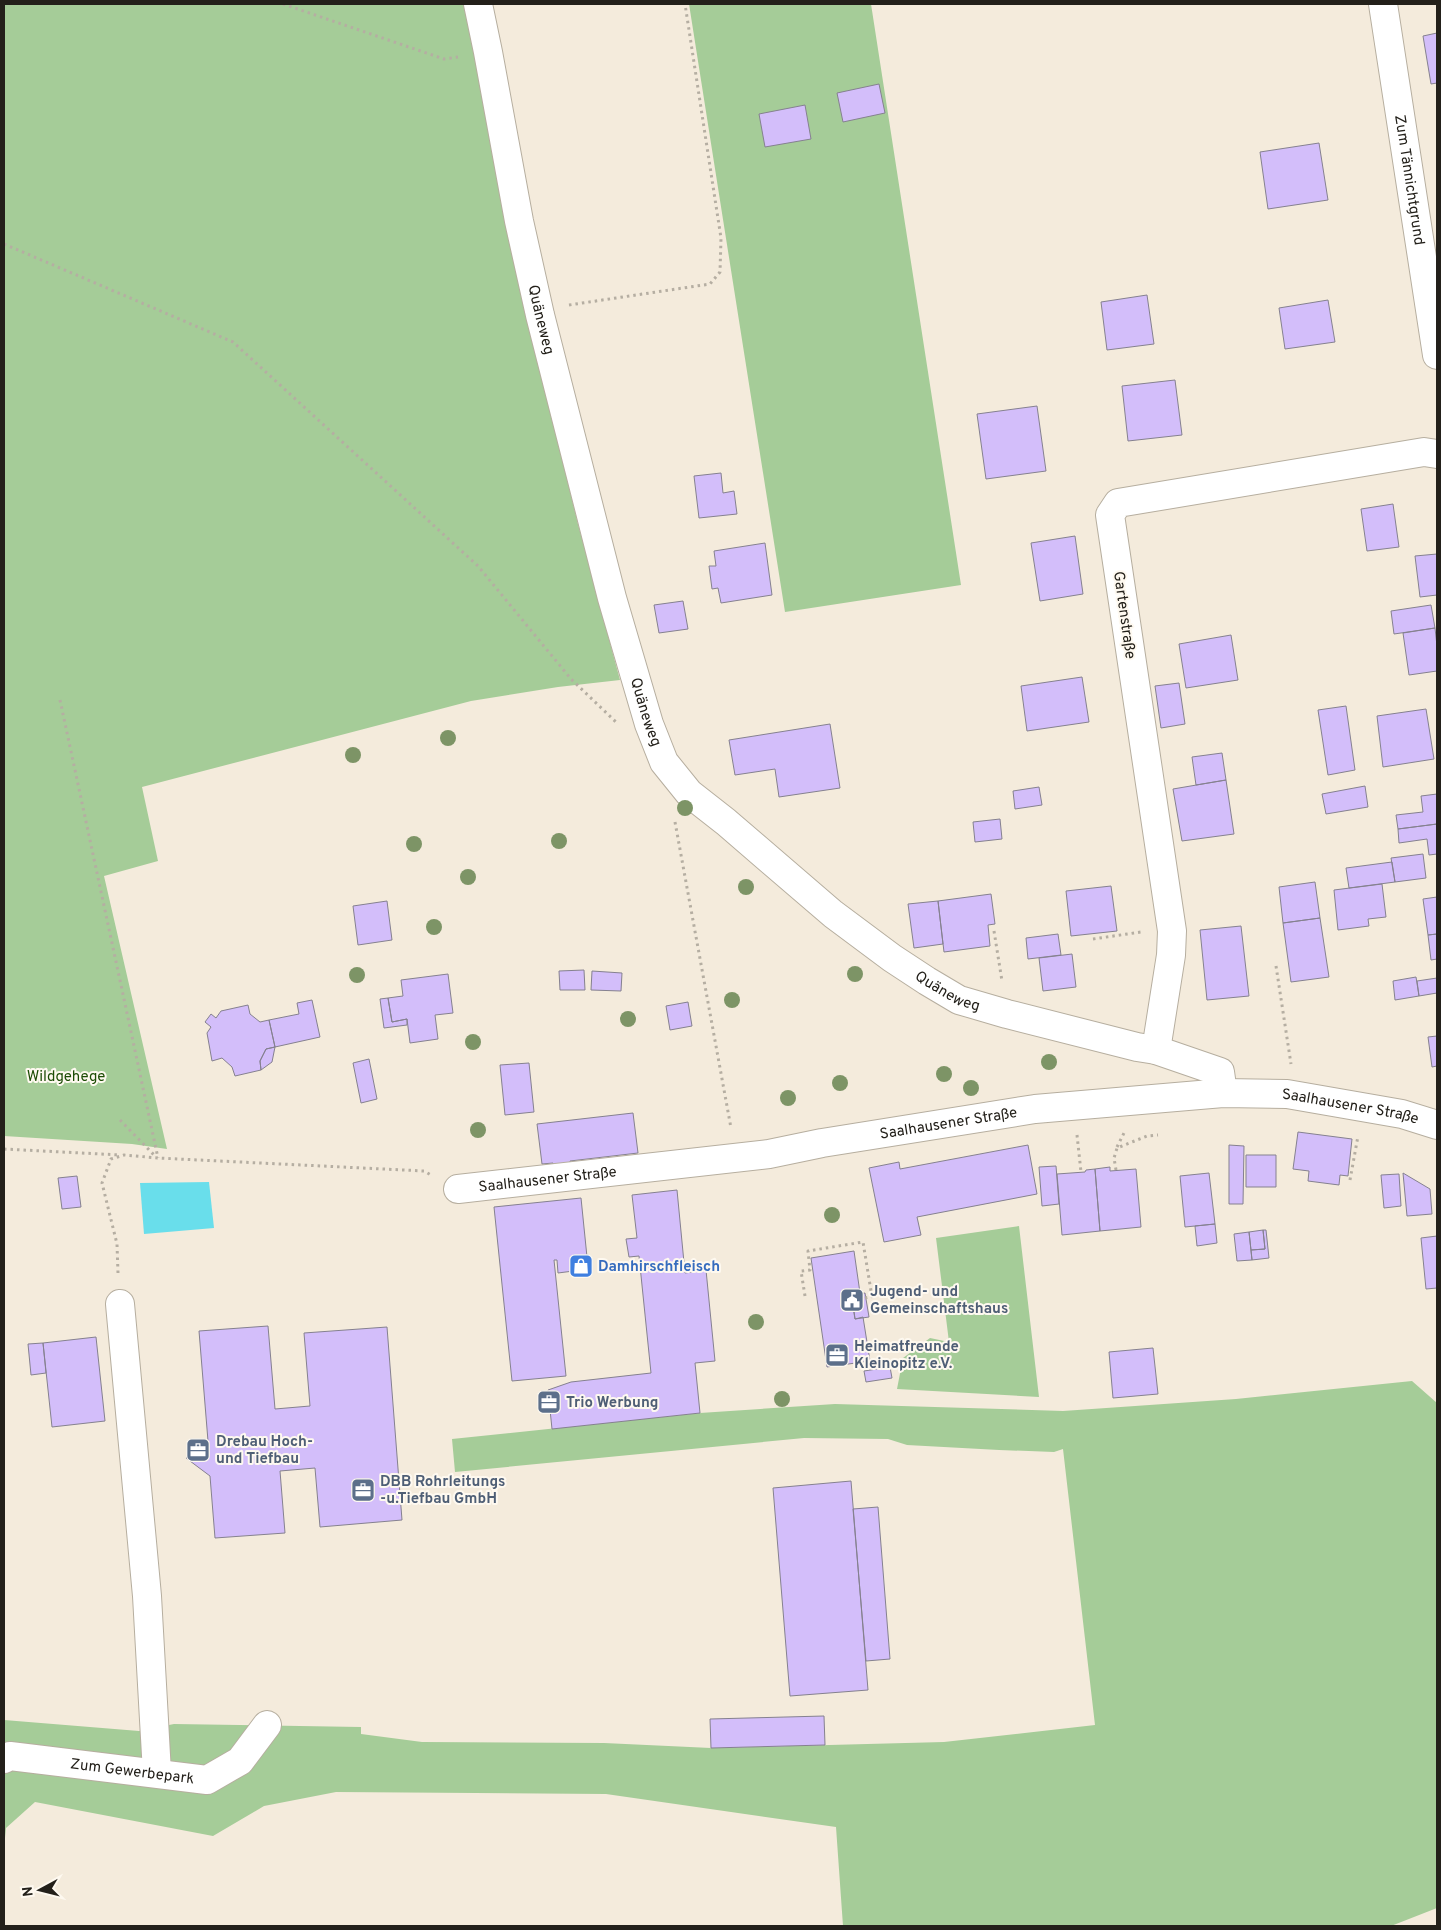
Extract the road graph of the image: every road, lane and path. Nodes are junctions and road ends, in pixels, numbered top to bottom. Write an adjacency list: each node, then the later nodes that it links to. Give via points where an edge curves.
1 (283, 4): 5 (path, via 444,59)
2 (478, 4): 5 (street, Quäneweg)
3 (685, 4): 7 (path, via 721,238 720,272 710,284 564,305)
4 (1383, 4): 8 (street, Zum Tännichtgrund)
5 (488, 52): 7 (street, Quäneweg)
6 (4, 244): 11 (path, via 233,342 478,566 571,679)
7 (540, 315): 18 (street, Quäneweg, via 612,598 649,724 664,762 689,793 834,914 892,958 959,1000)
8 (1437, 356)
9 (1437, 454): 18 (street, Gartenstraße, via 1424,452 1118,503 1110,515 1172,931)
10 (60, 700): 27 (path)
11 (623, 728)
12 (674, 820): 28 (path)
13 (994, 931): 17 (path)
14 (1150, 931): 15 (path)
15 (1093, 939)
16 (1276, 966): 19 (path)
17 (1002, 983)
18 (1156, 1050): 20 (street, Quäneweg, via 1220,1072)
19 (1291, 1068)
20 (1224, 1093): 22 (street, Saalhausener Straße, via 1287,1094 1402,1114); 28 (street, Saalhausener Straße, via 1035,1109)
21 (120, 1120): 27 (path)
22 (1437, 1126)
23 (1358, 1133): 30 (path)
24 (1158, 1135): 29 (path, via 1127,1142 1117,1148 1114,1158)
25 (4, 1149): 26 (path)
26 (124, 1155): 27 (path); 38 (path, via 112,1160 102,1182 117,1244)
27 (158, 1158): 31 (path, via 424,1172)
28 (737, 1158): 31 (street, Saalhausener Straße)
29 (1116, 1170)
30 (1350, 1180)
31 (458, 1189)
32 (922, 1291): 33 (path)
33 (911, 1292)
34 (805, 1296): 36 (path, via 801,1271 810,1270 808,1251 863,1242)
35 (876, 1296): 36 (path)
36 (872, 1297): 37 (path)
37 (852, 1300)
38 (120, 1304): 41 (street, via 147,1596)
39 (267, 1725): 41 (street, Zum Gewerbepark, via 240,1761 207,1780)
40 (4, 1759): 41 (street, Zum Gewerbepark, via 10,1756)
41 (157, 1773)

